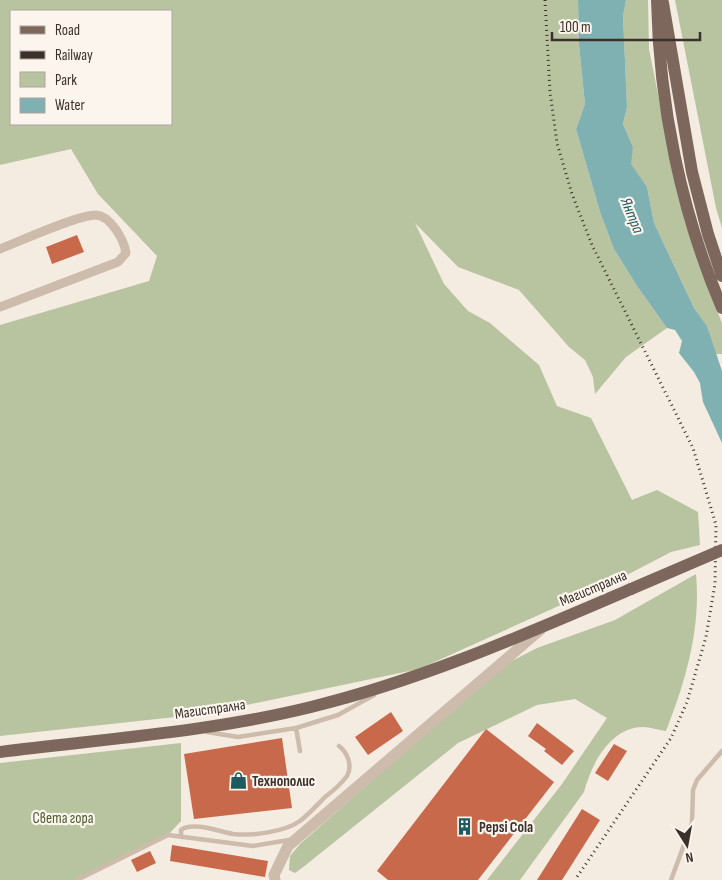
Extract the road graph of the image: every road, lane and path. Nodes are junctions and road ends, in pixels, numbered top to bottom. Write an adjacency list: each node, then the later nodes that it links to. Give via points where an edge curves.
1 (657, 0): 6 (main road, via 658,41 678,165 699,246)
2 (663, 0): 4 (main road, via 692,172)
3 (0, 249): 5 (street, via 98,215 106,219 124,241 126,253 118,262)
4 (722, 276)
5 (0, 307)
6 (722, 308)
7 (722, 550): 8 (main road, Магистрална, bridge)
8 (543, 627): 9 (main road, Магистрална); 19 (street)
9 (419, 675): 10 (main road, Магистрална); 13 (main road, Магистрална, via 254,713)
10 (388, 686): 11 (main road, Магистрална, via 309,708); 12 (lane, via 338,715)
11 (189, 728): 12 (lane, via 238,737); 17 (main road, Магистрална)
12 (296, 728): 15 (lane)
13 (0, 746)
14 (338, 746): 18 (lane, via 345,750 349,772 344,781 299,821 271,831 233,834 186,827 181,830)
15 (300, 751)
16 (722, 751): 22 (lane, via 697,780 693,790 692,823)
17 (0, 752)
18 (181, 837): 19 (lane, via 253,846); 20 (lane, via 168,835)
19 (296, 839): 21 (street, via 288,846 274,875)
20 (77, 880)
21 (275, 880)
22 (671, 880)

